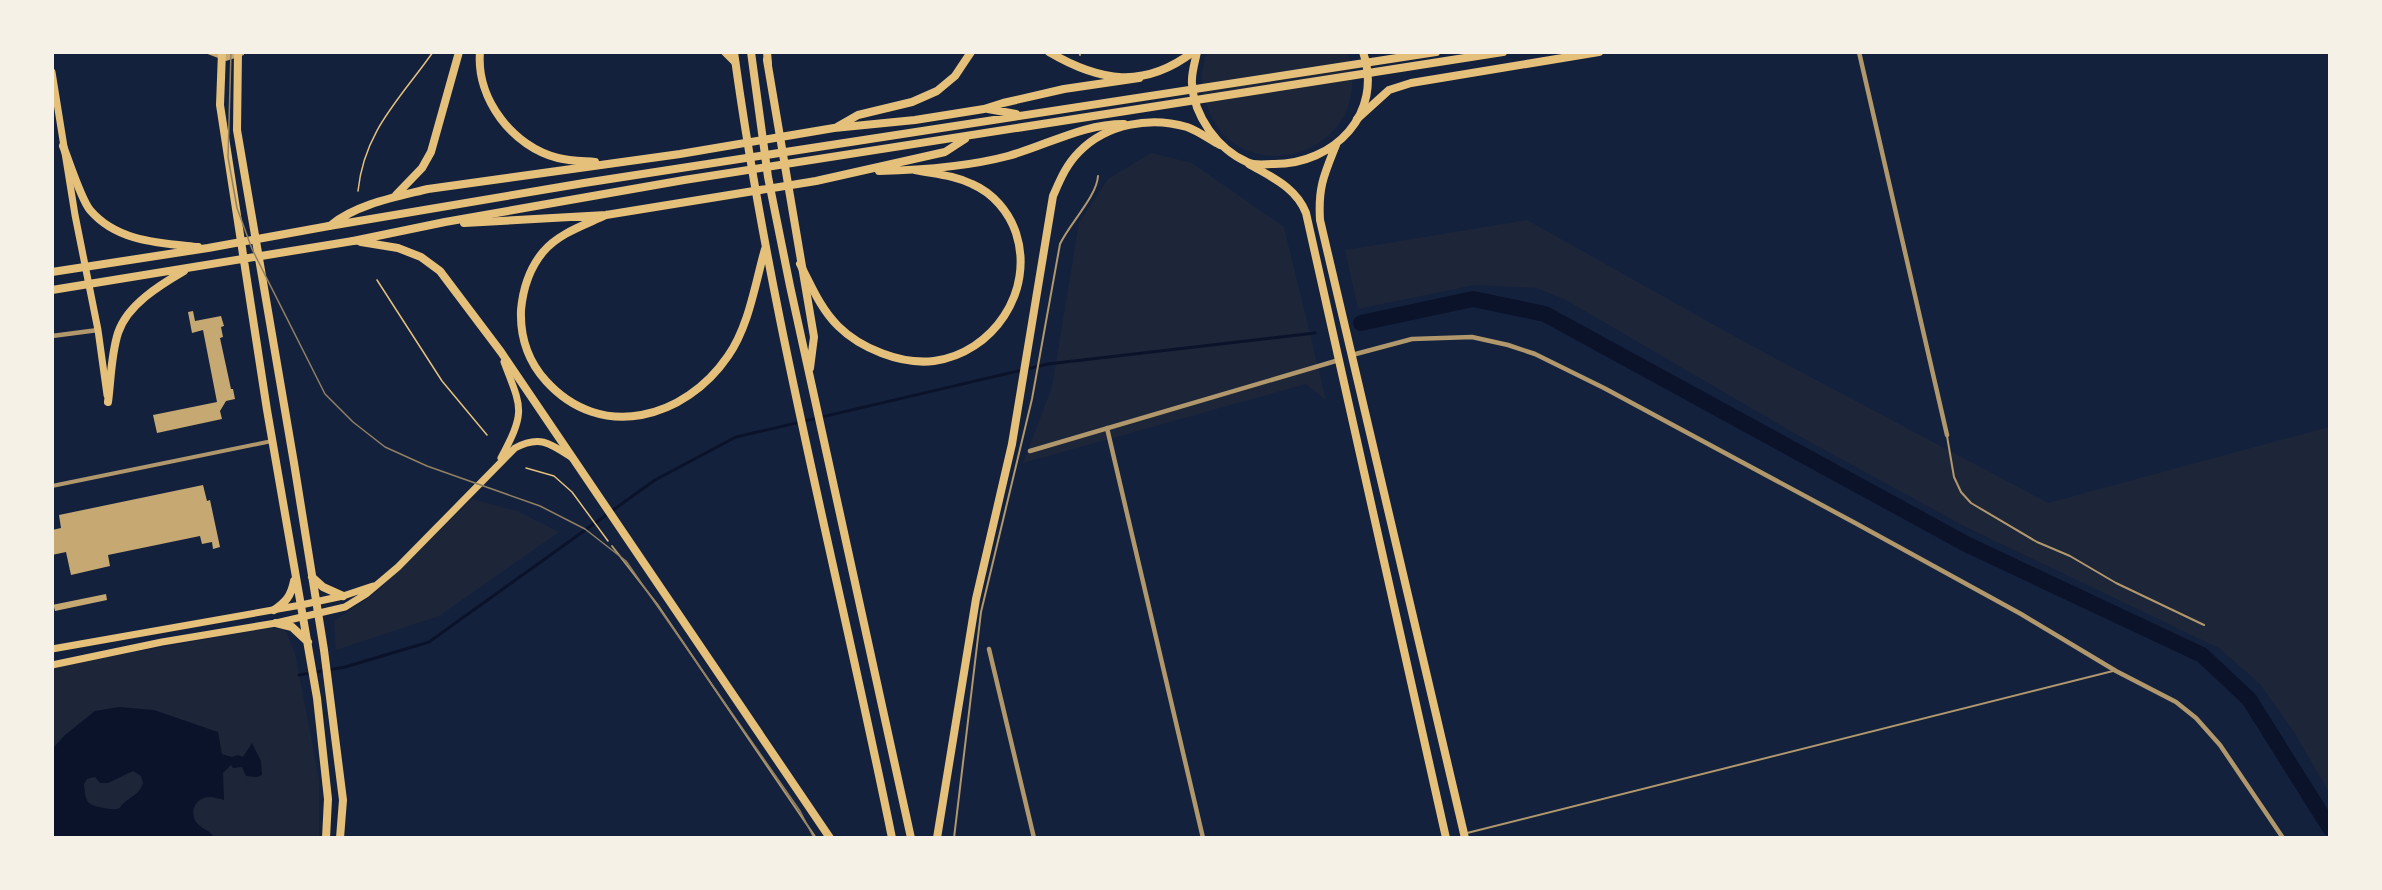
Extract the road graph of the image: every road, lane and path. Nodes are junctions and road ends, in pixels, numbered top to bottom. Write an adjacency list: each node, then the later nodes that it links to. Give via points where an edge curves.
1 (222, 52): 59 (main road, via 220,105)
2 (238, 52): 67 (main road, via 237,130)
3 (433, 52): 36 (path, via 375,131 364,156)
4 (459, 52): 37 (highway, via 431,152 422,168)
5 (480, 52): 31 (highway, via 486,93 502,120 520,139 555,158)
6 (725, 52): 18 (highway)
7 (734, 52): 18 (main road)
8 (751, 52): 54 (main road, via 768,177)
9 (766, 52): 19 (highway)
10 (971, 52): 26 (highway, via 955,76 937,91 912,102 858,115)
11 (1049, 52): 21 (main road, via 1082,69)
12 (1195, 52): 21 (main road, via 1167,70); 28 (main road, via 1192,84 1200,117)
13 (1363, 52): 24 (main road, via 1366,94)
14 (1436, 52): 23 (highway)
15 (1503, 52): 27 (highway)
16 (1599, 52): 24 (highway, via 1412,82 1389,90)
17 (1858, 52): 58 (street)
18 (735, 62): 43 (main road)
19 (768, 64): 44 (main road)
20 (52, 72): 29 (main road)
21 (1139, 78): 22 (highway, via 1064,89)
22 (984, 109): 23 (highway); 26 (highway)
23 (1026, 115): 40 (highway)
24 (1357, 119): 30 (main road)
25 (1124, 124): 28 (main road, via 1157,123 1189,128); 33 (highway, via 1076,131 975,163); 91 (main road, via 1078,152 1064,170 1053,196 1012,444 976,598)
26 (834, 128): 31 (highway)
27 (970, 136): 34 (highway, via 945,152); 39 (highway)
28 (1220, 145): 32 (main road)
29 (63, 146): 42 (main road, via 89,209 109,226 142,241); 49 (main road)
30 (1336, 146): 32 (main road, via 1292,163); 52 (main road, via 1318,197)
31 (613, 163): 37 (highway, via 455,184)
32 (1249, 164): 53 (main road, via 1290,188 1301,201)
33 (915, 170): 34 (highway); 44 (highway, via 974,184 1000,204 1013,222 1020,245 1019,284 1003,320 988,335 953,356 933,361 890,356 838,326 820,303)
34 (865, 171): 38 (highway)
35 (1098, 176): 92 (lane, via 1097,187 1060,243 1032,399 981,612)
36 (358, 191)
37 (393, 198): 40 (highway, via 340,217)
38 (606, 215): 39 (highway, via 482,224); 43 (highway, via 564,235 544,250 529,272 522,296 520,323 537,371 559,396 591,413 611,417 661,410 684,400 708,381 728,356 743,327)
39 (445, 222): 41 (highway)
40 (329, 226): 42 (main road)
41 (353, 241): 45 (main road); 51 (highway, via 398,248 421,257 440,271)
42 (207, 248): 46 (main road)
43 (765, 249): 89 (main road)
44 (800, 264): 54 (main road, via 813,337)
45 (188, 268): 48 (main road); 55 (main road, via 124,319 114,347)
46 (52, 272)
47 (377, 280): 57 (path, via 442,381)
48 (52, 290)
49 (98, 330): 50 (street); 55 (main road)
50 (52, 336)
51 (501, 352): 61 (highway); 62 (main road, via 520,403 519,420)
52 (1352, 356): 83 (street, via 1412,339 1455,336 1487,339 1535,354 1878,535); 84 (main road)
53 (1340, 360): 56 (street); 95 (main road)
54 (810, 376): 90 (main road)
55 (108, 402)
56 (1107, 428): 60 (street); 94 (street)
57 (487, 435)
58 (1947, 435): 76 (lane, via 1954,477 1971,503 2037,542)
59 (272, 441): 64 (street); 66 (main road)
60 (1030, 451)
61 (571, 457): 62 (main road, via 547,443 528,441); 88 (highway)
62 (497, 465): 68 (main road, via 398,567)
63 (526, 468): 65 (path, via 554,476 584,507)
64 (52, 486)
65 (612, 546): 87 (lane, via 657,604)
66 (295, 574): 71 (main road); 72 (main road, via 291,594)
67 (312, 577): 69 (main road); 70 (main road)
68 (373, 586): 69 (main road); 73 (main road, via 345,607)
69 (343, 596): 70 (main road)
70 (315, 602): 71 (main road); 73 (main road)
71 (301, 605): 72 (main road); 74 (main road)
72 (274, 610): 77 (main road)
73 (317, 615): 74 (main road); 86 (main road, via 343,800)
74 (304, 617): 75 (main road); 79 (main road)
75 (276, 623): 78 (main road); 79 (main road, via 292,627)
76 (2204, 625)
77 (160, 628): 78 (main road); 81 (main road)
78 (162, 642): 82 (main road)
79 (310, 648): 85 (main road, via 328,799)
80 (990, 648): 93 (street)
81 (52, 649)
82 (52, 665)
83 (2116, 670): 84 (lane); 96 (street, via 2176,702 2196,718 2245,778)
84 (1464, 836)
85 (326, 837)
86 (340, 837)
87 (816, 837)
88 (830, 837)
89 (892, 837)
90 (911, 837)
91 (937, 837)
92 (954, 837)
93 (1034, 837)
94 (1203, 837)
95 (1446, 837)
96 (2283, 837)

